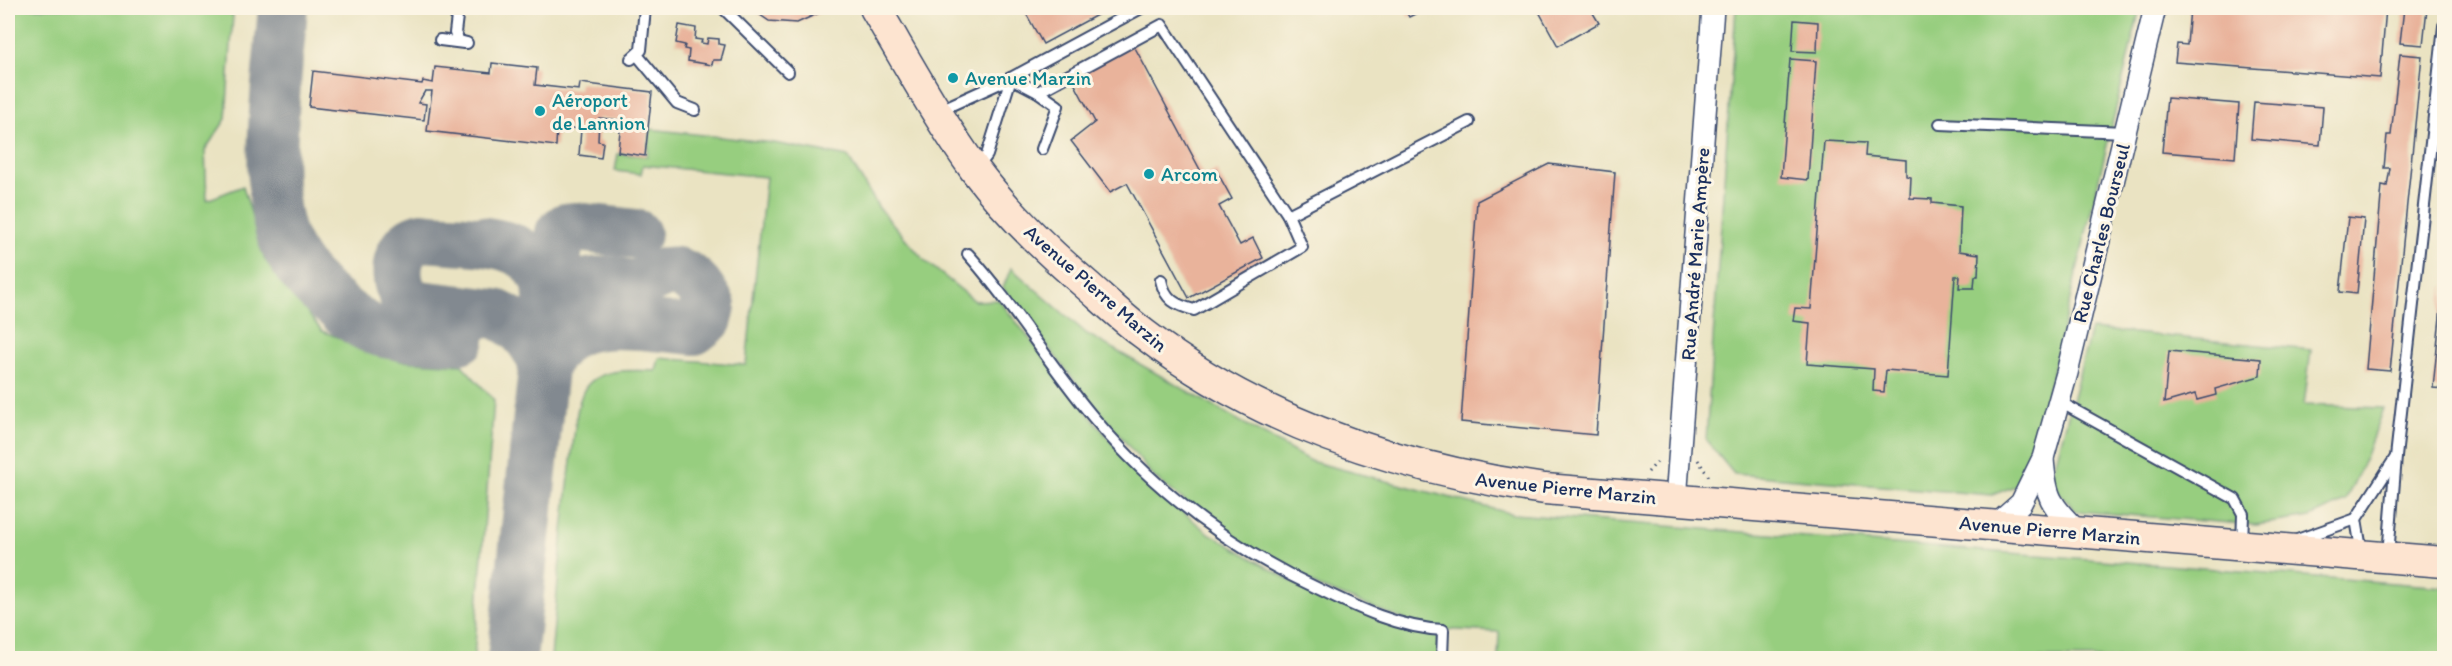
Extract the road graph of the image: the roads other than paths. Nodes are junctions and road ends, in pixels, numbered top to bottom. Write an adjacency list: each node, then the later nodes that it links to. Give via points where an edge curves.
1 (458, 8): 9 (lane, via 456,35 459,41 467,43)
2 (723, 8): 10 (lane)
3 (875, 8): 14 (main road, Avenue Pierre Marzin)
4 (1141, 8): 11 (lane)
5 (1713, 8): 26 (street, Rue André Marie Ampère)
6 (2155, 8): 17 (street, Rue Charles Bourseul)
7 (642, 13): 13 (lane, via 641,50 634,57 677,103)
8 (2445, 26): 24 (lane)
9 (440, 40)
10 (788, 72)
11 (1011, 78): 12 (lane); 14 (lane); 19 (lane, via 987,154)
12 (1038, 92): 18 (lane, via 1058,106); 20 (lane, via 1162,25)
13 (695, 110)
14 (938, 111): 19 (main road, Avenue Pierre Marzin)
15 (1469, 122): 20 (lane)
16 (1940, 124): 17 (lane)
17 (2125, 132): 23 (street, Rue Charles Bourseul)
18 (1042, 149)
19 (976, 170): 26 (main road, Avenue Pierre Marzin, via 1059,262 1144,334 1228,388 1313,430 1407,463 1475,479)
20 (1288, 214): 22 (lane, via 1302,247 1194,310 1175,304 1164,293)
21 (968, 254): 34 (lane, via 1091,416 1142,472 1200,521 1269,566 1353,606 1418,629 1443,630)
22 (1161, 280)
23 (2057, 401): 25 (street, Rue Charles Bourseul); 30 (lane, via 2235,499)
24 (2396, 457): 27 (lane); 32 (lane)
25 (2043, 458): 28 (street, Rue Charles Bourseul, via 2021,503); 29 (street, Rue Charles Bourseul, via 2048,496)
26 (1676, 500): 28 (main road, Avenue Pierre Marzin)
27 (2356, 519): 30 (lane); 31 (lane)
28 (1996, 525): 29 (main road, Avenue Pierre Marzin)
29 (2078, 532): 30 (main road, Avenue Pierre Marzin)
30 (2256, 547): 31 (main road, Avenue Pierre Marzin)
31 (2358, 556): 32 (main road, Avenue Pierre Marzin)
32 (2387, 558): 33 (main road, Avenue Pierre Marzin)
33 (2445, 562)
34 (1442, 658)

